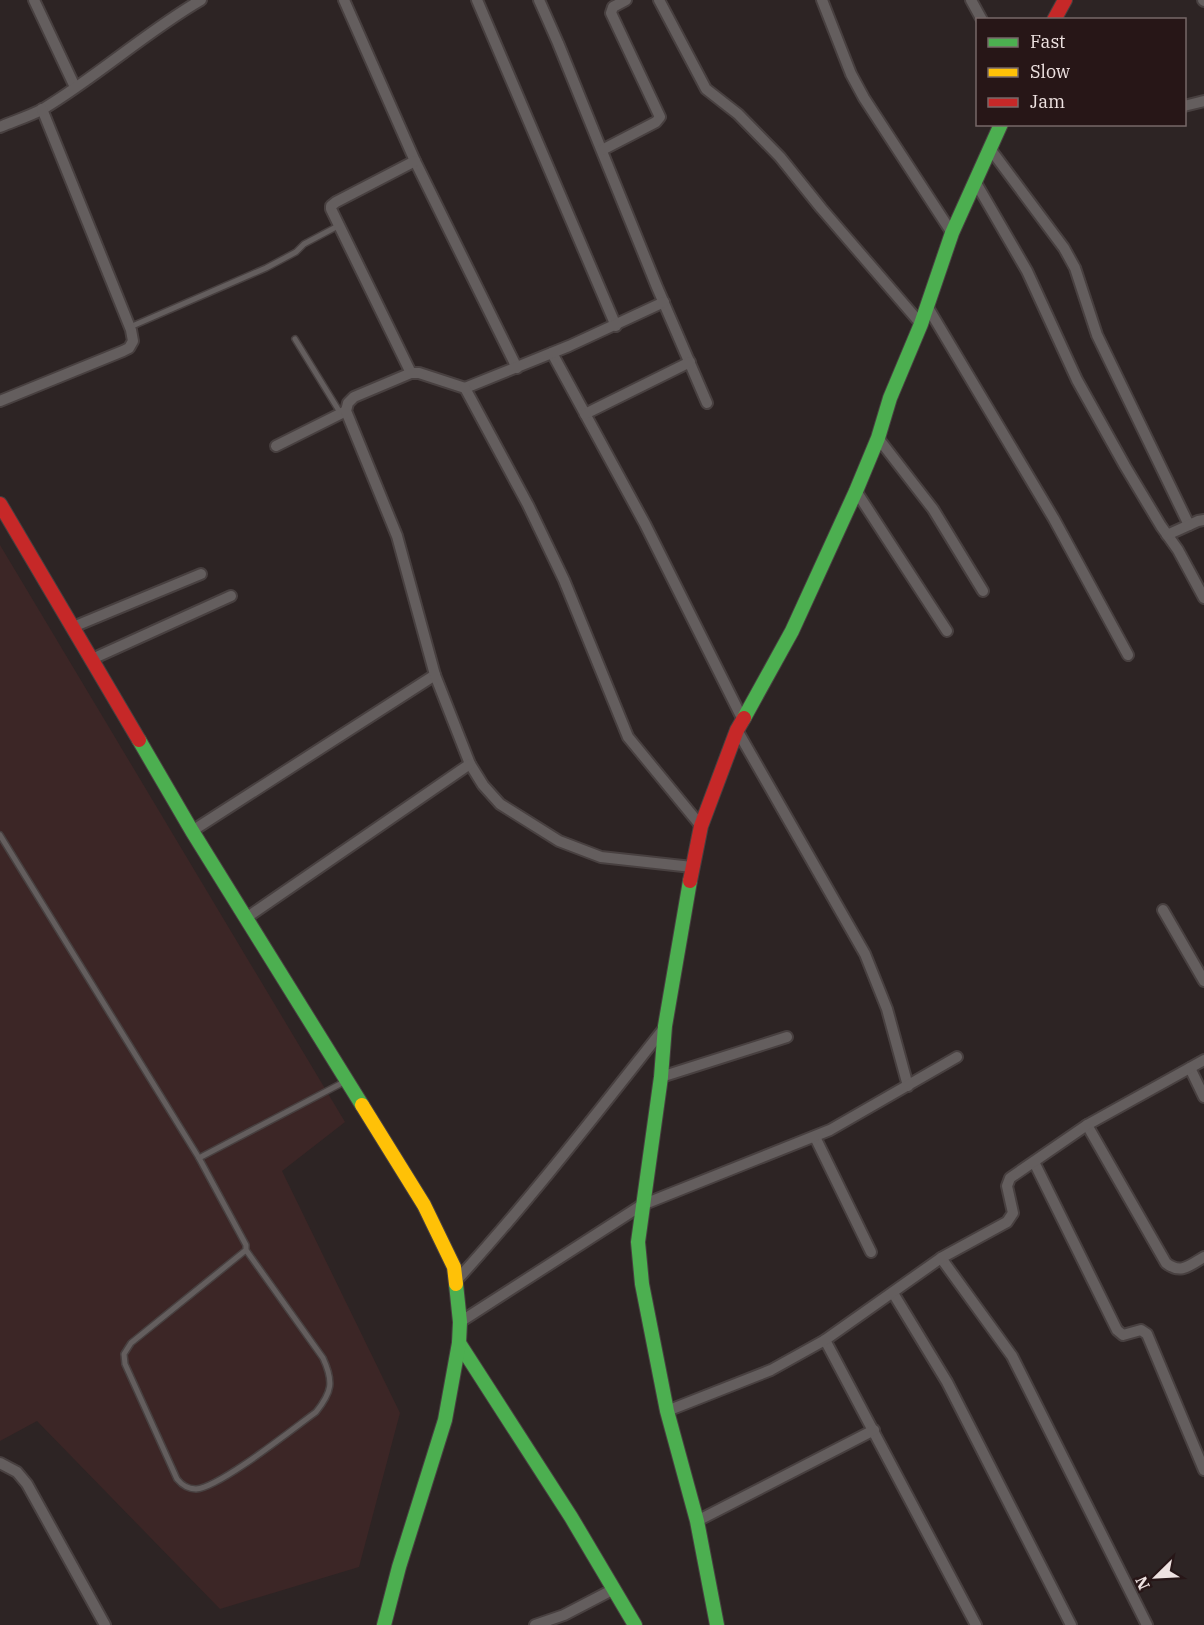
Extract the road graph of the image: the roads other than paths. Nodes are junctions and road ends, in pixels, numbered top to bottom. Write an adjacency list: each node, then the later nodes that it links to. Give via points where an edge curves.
1 (34, 0): 15 (street)
2 (176, 0): 12 (street)
3 (201, 0): 12 (street)
4 (344, 0): 23 (street)
5 (477, 0): 30 (street)
6 (539, 0): 21 (street)
7 (626, 0): 21 (street, via 613,7 611,13 660,117)
8 (659, 0): 29 (street, via 706,89 738,114 780,157)
9 (822, 0): 26 (street, via 864,98)
10 (971, 0): 13 (street)
11 (1065, 0): 14 (street)
12 (181, 11): 15 (street)
13 (981, 18)
14 (1055, 18)
15 (75, 87): 18 (street)
16 (1204, 100): 17 (street)
17 (1186, 106)
18 (42, 110): 20 (street); 31 (street)
19 (1000, 126): 22 (street)
20 (0, 127)
21 (603, 150): 27 (street)
22 (991, 150): 24 (street); 47 (street, via 1075,268 1097,335)
23 (415, 161): 25 (street, via 331,206); 35 (street)
24 (976, 183): 26 (street); 48 (street, via 1027,271 1077,380)
25 (338, 226): 31 (lane, via 266,268); 36 (street)
26 (952, 233): 28 (street)
27 (664, 302): 30 (street); 34 (street)
28 (927, 306): 29 (street); 55 (street, via 1054,519)
29 (921, 324): 42 (street)
30 (616, 326): 33 (street)
31 (130, 327): 38 (street, via 133,341 129,348)
32 (296, 339): 40 (lane)
33 (552, 353): 35 (street); 41 (street)
34 (690, 362): 39 (street); 41 (street)
35 (518, 368): 37 (street)
36 (411, 373): 37 (street); 40 (street, via 354,397)
37 (465, 388): 60 (street, via 564,580 628,737)
38 (0, 401)
39 (707, 403)
40 (344, 412): 43 (street); 57 (street, via 397,536)
41 (585, 414): 58 (street, via 645,524)
42 (878, 438): 44 (street); 50 (street, via 933,510)
43 (276, 446)
44 (856, 491): 54 (street); 58 (street, via 792,631)
45 (0, 504): 53 (street)
46 (1204, 519): 47 (street)
47 (1189, 525): 48 (street)
48 (1167, 535): 52 (street)
49 (201, 574): 53 (street)
50 (983, 591)
51 (231, 596): 56 (street)
52 (1204, 598)
53 (74, 627): 56 (street)
54 (947, 631)
55 (1128, 655)
56 (92, 659): 61 (street)
57 (435, 675): 59 (street); 61 (street)
58 (740, 725): 60 (street); 74 (street, via 865,954 887,1009)
59 (470, 764): 63 (street, via 501,804 559,841 601,857); 65 (street)
60 (701, 826): 63 (street)
61 (192, 831): 65 (street)
62 (0, 836): 78 (lane)
63 (692, 867): 67 (street)
64 (1163, 910): 66 (street)
65 (246, 918): 73 (street)
66 (1204, 981)
67 (665, 1026): 72 (street); 85 (street, via 570,1149)
68 (787, 1037): 72 (street)
69 (957, 1057): 74 (street)
70 (1204, 1060): 71 (street)
71 (1190, 1068): 75 (street); 76 (street)
72 (661, 1077): 80 (street)
73 (346, 1081): 78 (lane); 85 (street, via 424,1205 454,1267)
74 (908, 1086): 77 (street)
75 (1204, 1097)
76 (1087, 1125): 79 (street); 83 (street, via 1166,1263 1179,1269)
77 (815, 1137): 80 (street); 82 (street)
78 (199, 1158): 81 (lane)
79 (1034, 1162): 84 (street, via 1008,1182 1011,1218); 93 (street, via 1117,1330 1123,1335 1141,1330 1147,1334)
80 (642, 1205): 87 (street); 90 (street, via 638,1242 642,1284)
81 (246, 1250): 81 (lane, via 323,1358 331,1385 316,1412 228,1476 197,1489 184,1487 125,1364 124,1354 131,1343)
82 (871, 1252)
83 (1204, 1257)
84 (941, 1258): 86 (street); 103 (street, via 1012,1356)
85 (456, 1281): 87 (street)
86 (893, 1293): 88 (street); 102 (street, via 947,1382)
87 (460, 1322): 89 (street)
88 (825, 1340): 90 (street, via 771,1370); 91 (street)
89 (459, 1343): 95 (street); 97 (street, via 445,1420)
90 (668, 1411): 94 (street)
91 (874, 1430): 94 (street); 101 (street)
92 (0, 1463): 96 (street, via 17,1472 27,1484)
93 (1204, 1470)
94 (697, 1521): 100 (street)
95 (614, 1589): 98 (street); 99 (street)
96 (105, 1625)
97 (384, 1625)
98 (535, 1625)
99 (635, 1625)
100 (717, 1625)
101 (976, 1625)
102 (1071, 1625)
103 (1147, 1625)

